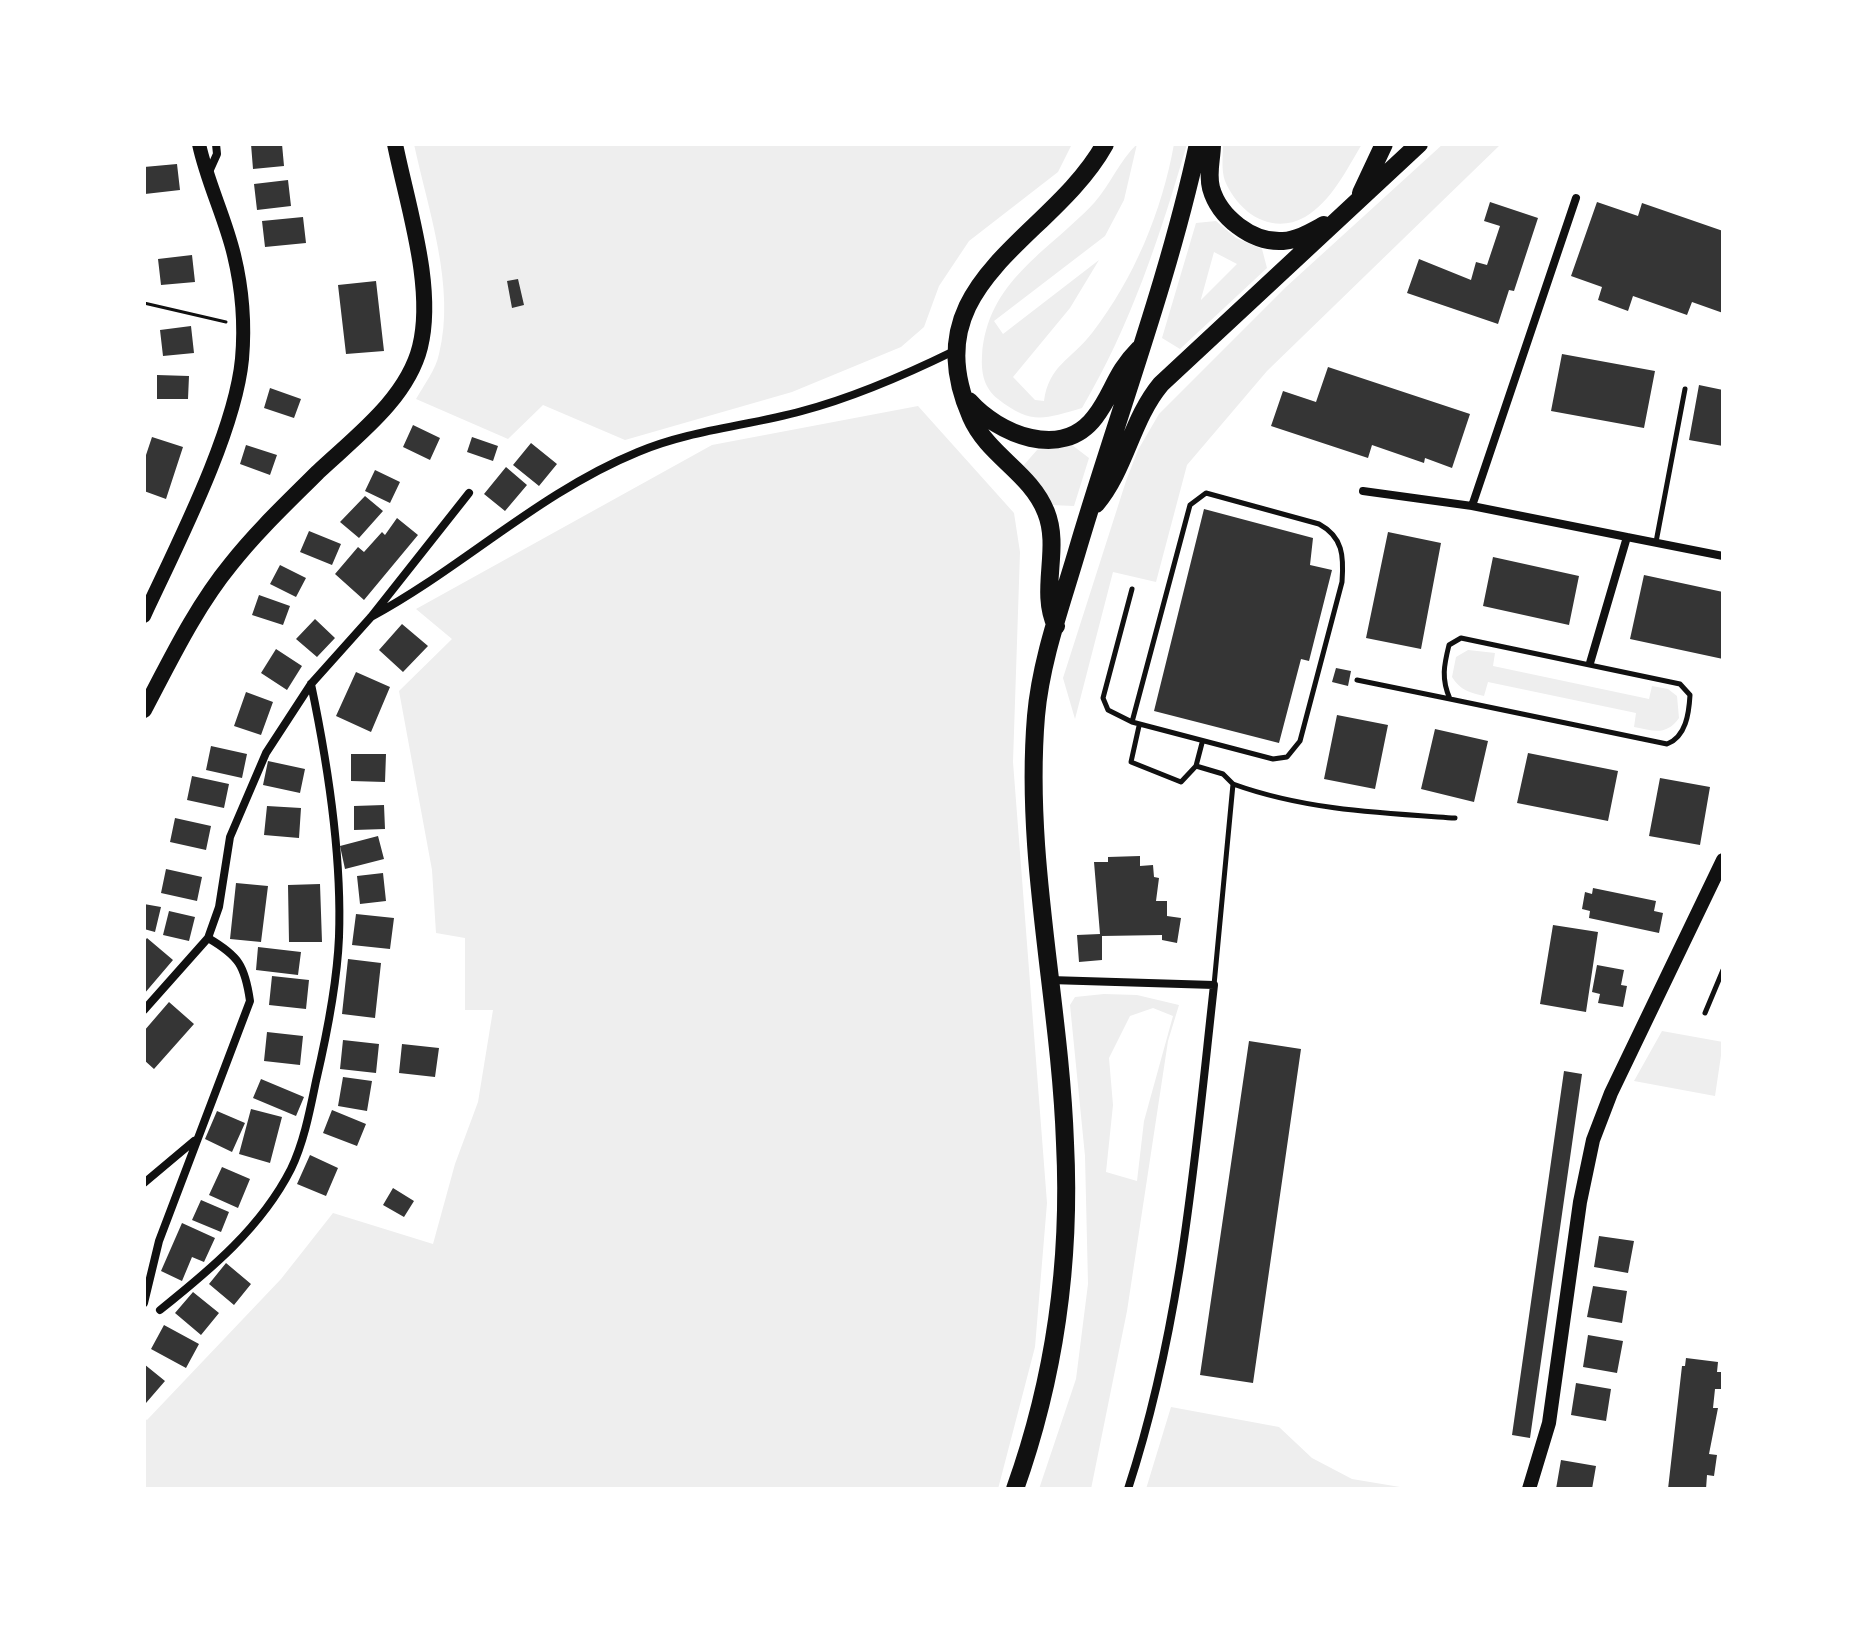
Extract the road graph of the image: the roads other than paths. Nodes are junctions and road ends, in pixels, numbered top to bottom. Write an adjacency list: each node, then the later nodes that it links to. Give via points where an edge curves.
1 (199, 144): 10 (street)
2 (216, 144): 10 (street)
3 (395, 144): 34 (main road, via 424,293 420,349 409,376 229,566)
4 (1105, 144): 16 (main road, via 1070,193 983,279 969,301)
5 (1198, 144): 15 (main road)
6 (1212, 144): 14 (main road, via 1211,190 1229,219 1244,231 1282,242)
7 (1384, 144): 12 (main road)
8 (1400, 144): 11 (main road)
9 (1419, 144): 11 (main road)
10 (207, 178): 27 (street, via 234,253 242,361 223,434)
11 (1374, 182): 12 (main road)
12 (1360, 196): 14 (main road)
13 (1576, 198): 21 (street)
14 (1337, 218): 22 (main road, via 1154,392 1111,486)
15 (1144, 344): 18 (main road, via 1117,374 1095,418 1060,438 1013,434 994,425); 22 (main road)
16 (954, 351): 18 (main road); 28 (street, via 888,382 802,411 637,452 549,501)
17 (1685, 389): 24 (lane)
18 (965, 396): 29 (main road, via 977,430 1023,476 1047,513 1053,559 1049,600)
19 (1363, 491): 21 (street)
20 (469, 493): 28 (street)
21 (1472, 506): 23 (street)
22 (1089, 512): 29 (main road)
23 (1627, 537): 24 (street); 30 (street)
24 (1656, 543): 25 (street)
25 (1723, 556)
26 (1132, 589): 35 (lane, via 1103,698 1108,710)
27 (144, 616)
28 (371, 617): 32 (street)
29 (1056, 626): 45 (main road, via 1042,676 1035,755)
30 (1590, 663): 33 (lane, via 1461,638 1449,645 1444,663 1443,683); 33 (lane, via 1680,684 1690,695 1690,711 1676,741 1667,744)
31 (1357, 680): 33 (lane)
32 (311, 684): 43 (street, via 266,753 230,837 219,907); 52 (street, via 335,849 339,937 328,1031 307,1122 291,1169 232,1251)
33 (1450, 699)
34 (144, 710)
35 (1132, 722): 36 (lane); 37 (lane, via 1196,497 1206,493 1331,530 1344,558 1342,582 1300,741 1287,757 1273,759)
36 (1139, 726): 37 (lane); 38 (lane, via 1131,762 1181,782)
37 (1202, 743): 38 (lane)
38 (1196, 766): 39 (lane, via 1223,774)
39 (1233, 784): 40 (lane, via 1329,809); 46 (lane)
40 (1455, 818)
41 (1723, 860): 42 (street)
42 (1719, 881): 55 (street, via 1611,1093 1593,1140 1549,1423)
43 (208, 938): 47 (street); 49 (street, via 231,951 246,973 250,1001)
44 (1723, 970): 48 (lane)
45 (1049, 980): 46 (street); 53 (main road, via 1065,1140 1064,1269 1045,1391)
46 (1214, 985): 54 (street, via 1185,1252 1151,1417)
47 (144, 1010)
48 (1705, 1013)
49 (195, 1140): 50 (street); 51 (street, via 159,1241)
50 (144, 1183)
51 (144, 1303)
52 (160, 1310)
53 (1015, 1489)
54 (1128, 1489)
55 (1529, 1489)

